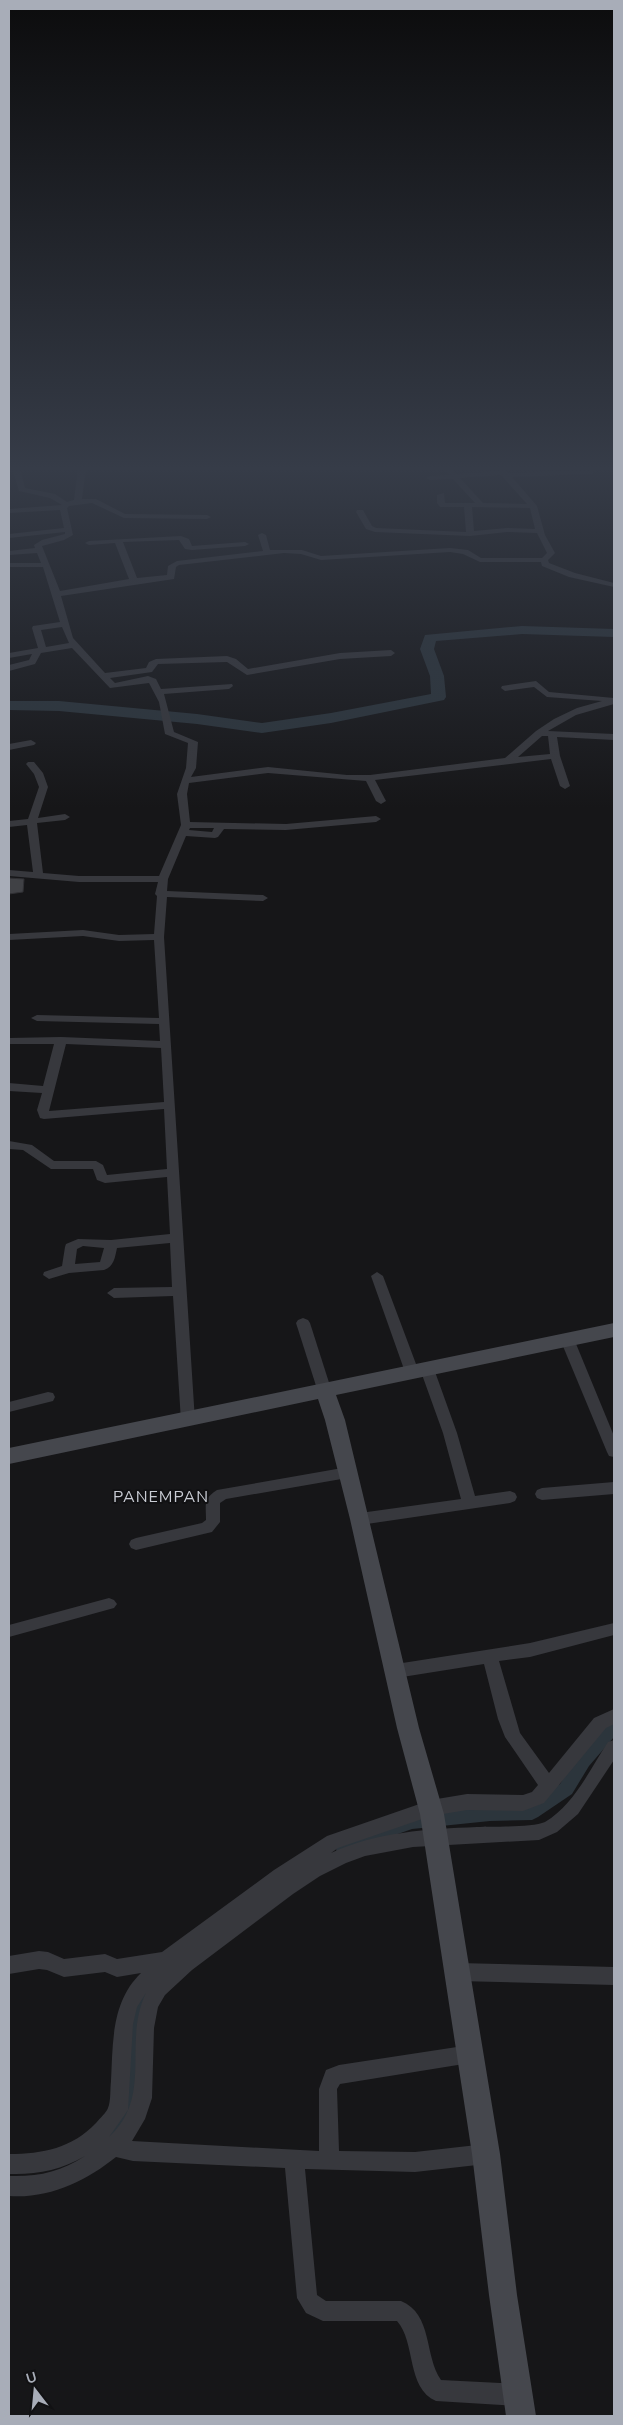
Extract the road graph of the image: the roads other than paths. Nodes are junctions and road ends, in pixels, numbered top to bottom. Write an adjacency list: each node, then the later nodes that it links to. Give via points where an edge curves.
1 (53, 581): 5 (street)
2 (133, 581): 5 (street)
3 (598, 581): 4 (street)
4 (614, 585)
5 (57, 594): 6 (street)
6 (65, 624): 7 (street); 8 (street, via 36,628)
7 (74, 645): 8 (street); 12 (street)
8 (41, 650): 10 (street); 11 (street, via 32,662)
9 (390, 653): 12 (street, via 340,656 247,672 232,660 208,658 152,663 149,670)
10 (9, 655)
11 (9, 668)
12 (102, 676): 15 (street, via 115,687 151,680)
13 (229, 686): 15 (street)
14 (505, 688): 16 (street, via 536,684 547,694)
15 (158, 692): 26 (street, via 171,734 193,742 191,768)
16 (614, 700): 17 (street, via 563,717)
17 (540, 733): 18 (street); 23 (street)
18 (552, 734): 19 (street); 22 (street)
19 (614, 737)
20 (32, 743): 21 (street)
21 (9, 747)
22 (555, 756): 23 (street); 27 (street)
23 (508, 760): 25 (street)
24 (31, 764): 31 (street, via 44,785)
25 (369, 778): 26 (street, via 332,778 278,770); 28 (street)
26 (185, 781): 33 (street, via 182,794)
27 (565, 786)
28 (381, 801)
29 (65, 817): 31 (street)
30 (376, 819): 33 (street, via 286,827 221,826 215,835)
31 (32, 822): 32 (street); 35 (street)
32 (9, 824)
33 (184, 829): 36 (street)
34 (9, 873): 35 (street)
35 (38, 874): 36 (street, via 79,879)
36 (163, 879): 37 (street)
37 (160, 894): 38 (street); 40 (street)
38 (263, 898)
39 (9, 936): 40 (street, via 82,933 119,938)
40 (159, 937): 42 (street)
41 (37, 1018): 42 (street)
42 (164, 1020): 45 (street)
43 (61, 1040): 44 (street); 45 (street); 47 (street)
44 (9, 1041)
45 (166, 1045): 48 (street)
46 (9, 1087): 47 (street)
47 (48, 1090): 48 (street, via 42,1113 46,1116)
48 (170, 1105): 50 (street)
49 (9, 1145): 50 (street, via 37,1151 52,1165 96,1165 105,1179)
50 (172, 1174): 51 (street)
51 (177, 1238): 52 (street); 56 (street)
52 (111, 1244): 53 (street, via 104,1266); 53 (street, via 82,1242 72,1245)
53 (68, 1270): 54 (street)
54 (50, 1276)
55 (377, 1276): 61 (street)
56 (179, 1290): 57 (street); 65 (street)
57 (114, 1293)
58 (303, 1323): 62 (street)
59 (614, 1330): 60 (street)
60 (567, 1339): 61 (street); 66 (street)
61 (419, 1371): 62 (street); 72 (street, via 440,1402)
62 (325, 1392): 65 (street); 68 (street)
63 (48, 1398): 64 (street)
64 (9, 1407)
65 (188, 1421): 67 (street)
66 (614, 1452)
67 (9, 1456)
68 (348, 1473): 73 (street); 74 (street, via 222,1494 213,1500 213,1522 207,1528)
69 (614, 1488): 70 (street)
70 (542, 1494)
71 (510, 1497): 72 (street)
72 (469, 1502): 73 (street)
73 (360, 1519): 79 (street)
74 (136, 1544)
75 (110, 1604): 77 (street)
76 (614, 1629): 78 (street)
77 (9, 1631)
78 (490, 1657): 79 (street); 82 (street, via 513,1737)
79 (396, 1672): 83 (street)
80 (614, 1716): 82 (street, via 600,1723)
81 (614, 1747): 83 (street, via 565,1816 549,1830 539,1832)
82 (549, 1787): 83 (street, via 538,1798 523,1803 467,1802)
83 (434, 1823): 84 (street, via 343,1856); 84 (street, via 325,1846); 87 (street)
84 (250, 1907): 85 (street); 90 (street, via 158,1989 144,2022 141,2109 129,2131)
85 (166, 1960): 86 (street, via 117,1968 105,1963 64,1968 38,1960); 90 (street, via 139,1987 129,2004 124,2024 118,2110)
86 (9, 1965)
87 (458, 1972): 88 (street); 89 (street)
88 (614, 1976)
89 (470, 2054): 91 (street); 93 (street, via 333,2077 328,2089)
90 (103, 2145): 92 (street, via 133,2151); 94 (street, via 78,2150 48,2162); 95 (street, via 62,2179 44,2184)
91 (486, 2154): 93 (street, via 415,2162); 96 (street)
92 (294, 2160): 93 (street); 96 (street, via 307,2298 311,2304 326,2311 401,2311 412,2324 427,2377 436,2390)
93 (329, 2161)
94 (9, 2164)
95 (9, 2186)
96 (520, 2406)

